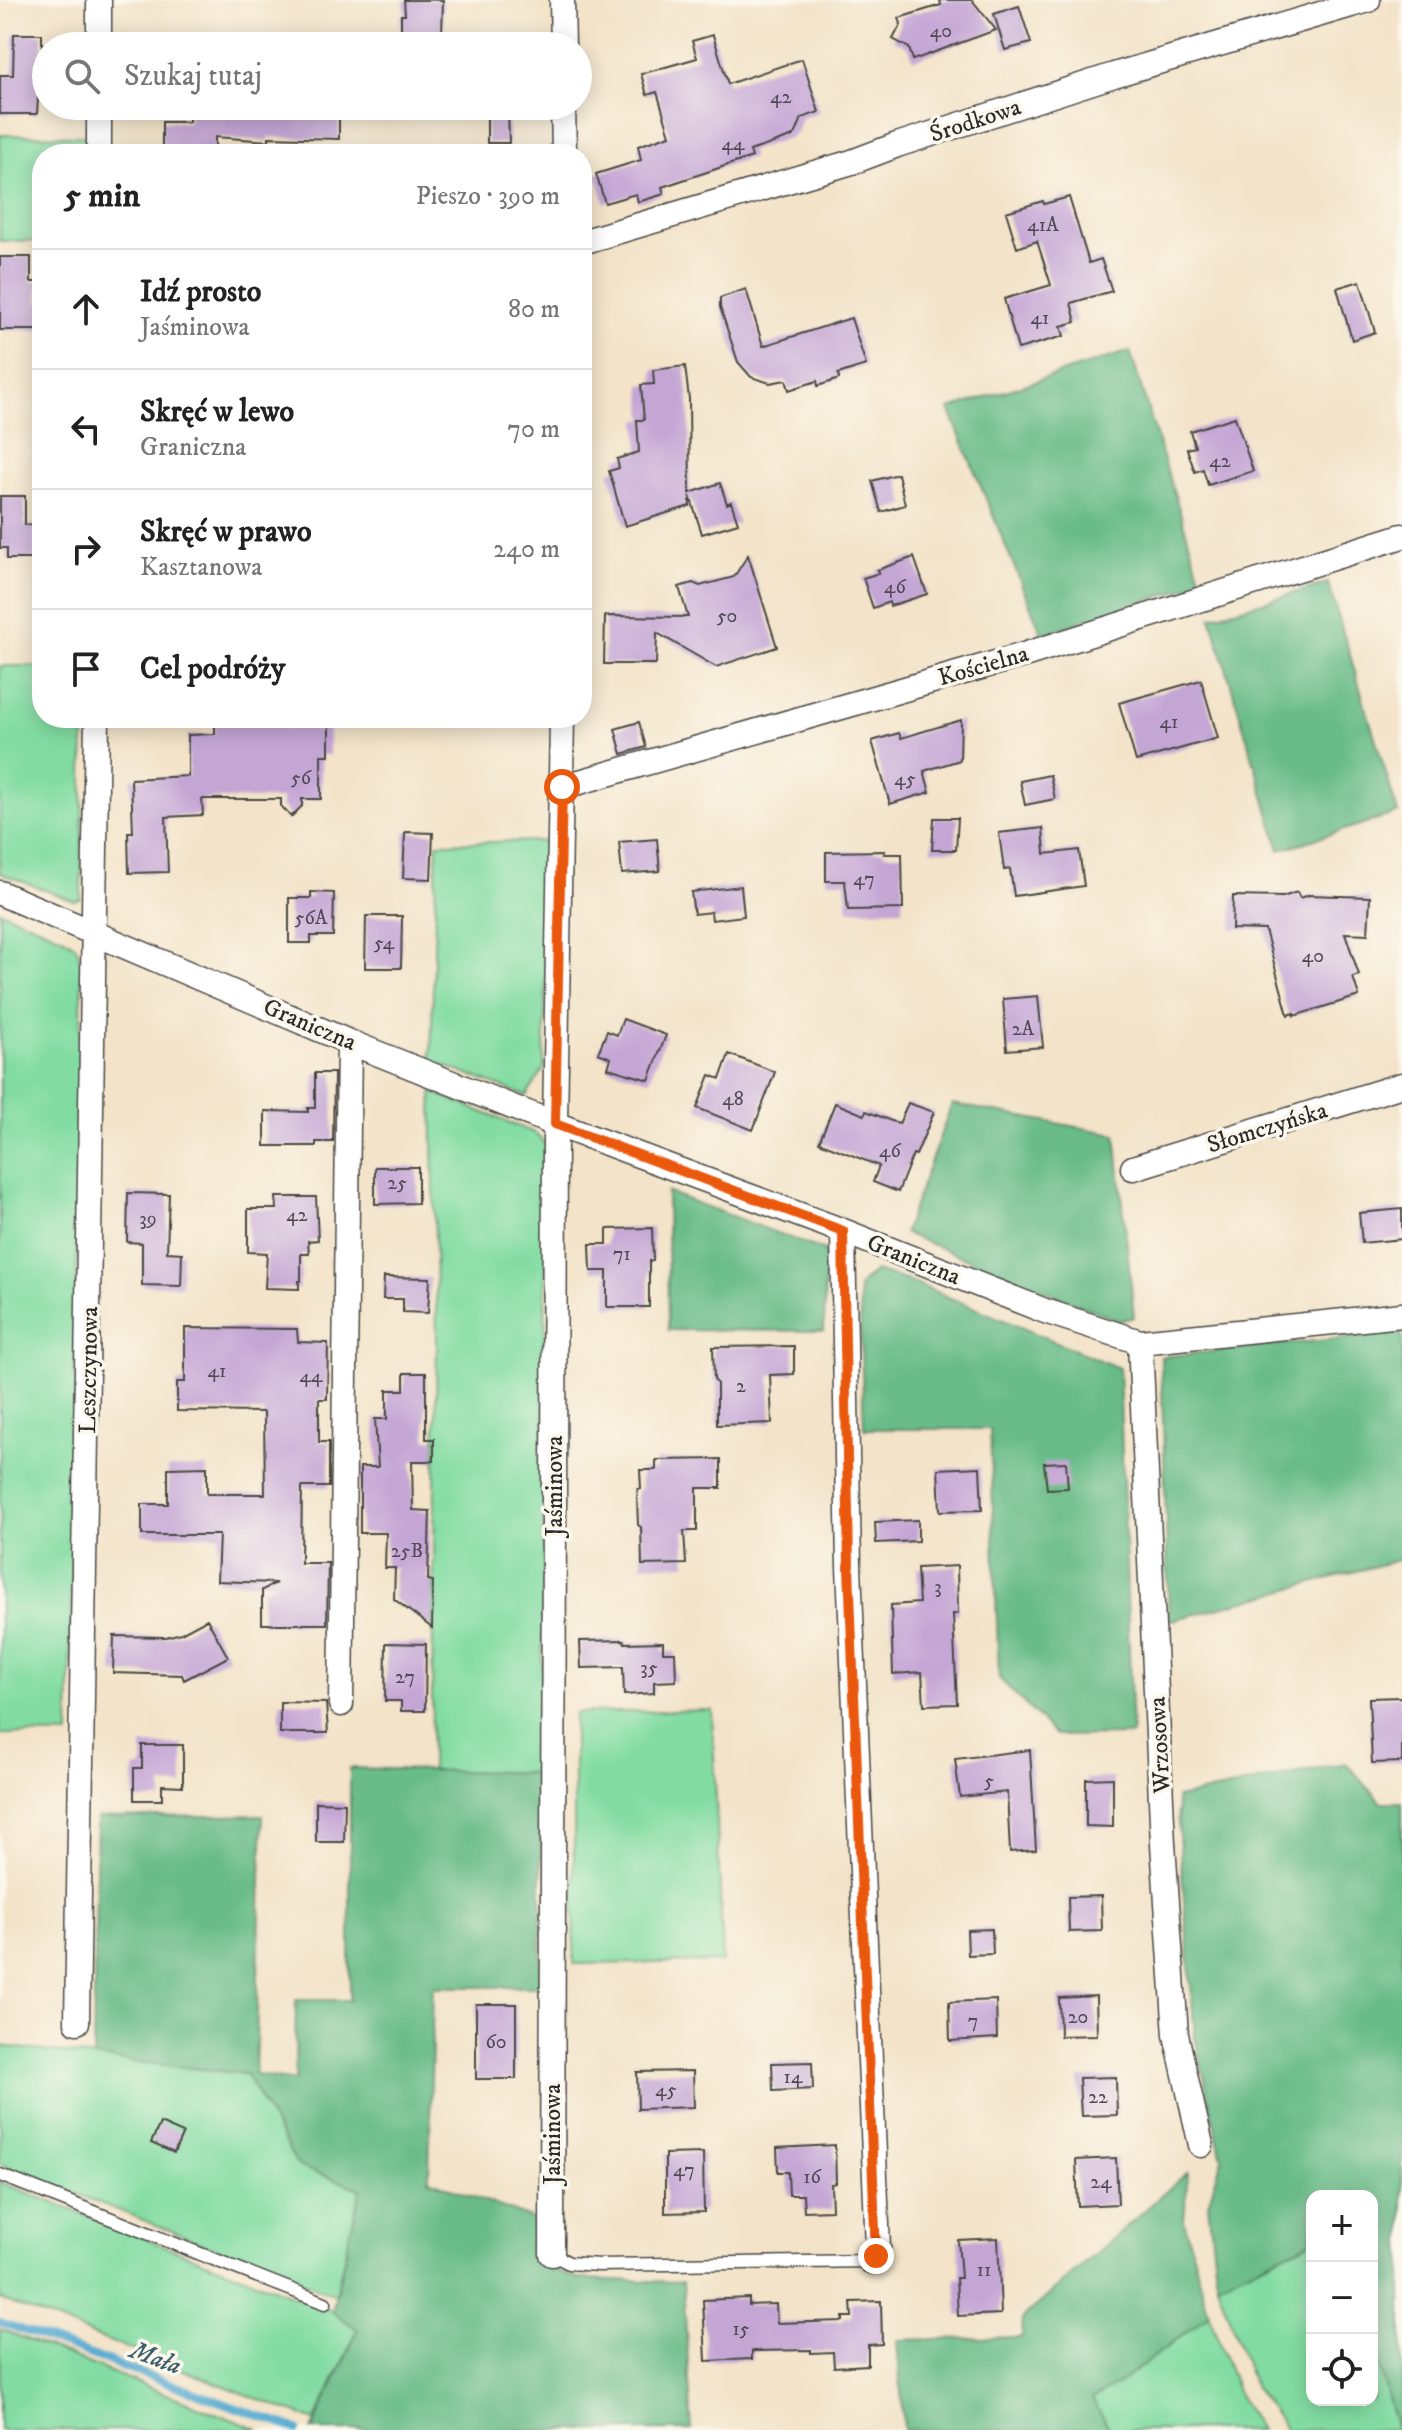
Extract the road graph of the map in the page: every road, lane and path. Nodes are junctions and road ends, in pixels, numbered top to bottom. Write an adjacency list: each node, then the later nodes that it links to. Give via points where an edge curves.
1 (99, 0): 4 (street)
2 (562, 0): 5 (street)
3 (1368, 0): 10 (street, Środkowa)
4 (99, 32)
5 (563, 32)
6 (99, 120): 8 (street)
7 (563, 120): 9 (street)
8 (99, 144)
9 (564, 144)
10 (592, 239)
11 (1402, 536): 14 (street, Kościelna, via 1027,654)
12 (97, 728): 16 (street, Leszczynowa)
13 (562, 728): 14 (street, Jaśminowa)
14 (562, 787): 19 (street, Jaśminowa)
15 (0, 893): 16 (street, Graniczna)
16 (96, 932): 17 (street, Graniczna); 25 (street, Leszczynowa)
17 (349, 1042): 19 (street, Graniczna); 24 (street)
18 (1402, 1085): 20 (street, Słomczyńska)
19 (555, 1124): 21 (street, Graniczna); 28 (street, Jaśminowa)
20 (1133, 1168)
21 (843, 1231): 23 (street, Graniczna, via 1045,1311); 29 (street, via 849,1567 878,2248)
22 (1402, 1315): 23 (street, Graniczna)
23 (1140, 1342): 26 (street, Wrzosowa, via 1176,2035)
24 (341, 1704)
25 (77, 2022)
26 (1201, 2145)
27 (0, 2175): 30 (lane)
28 (552, 2254): 29 (lane, via 569,2263 599,2265)
29 (871, 2261)
30 (325, 2303)

